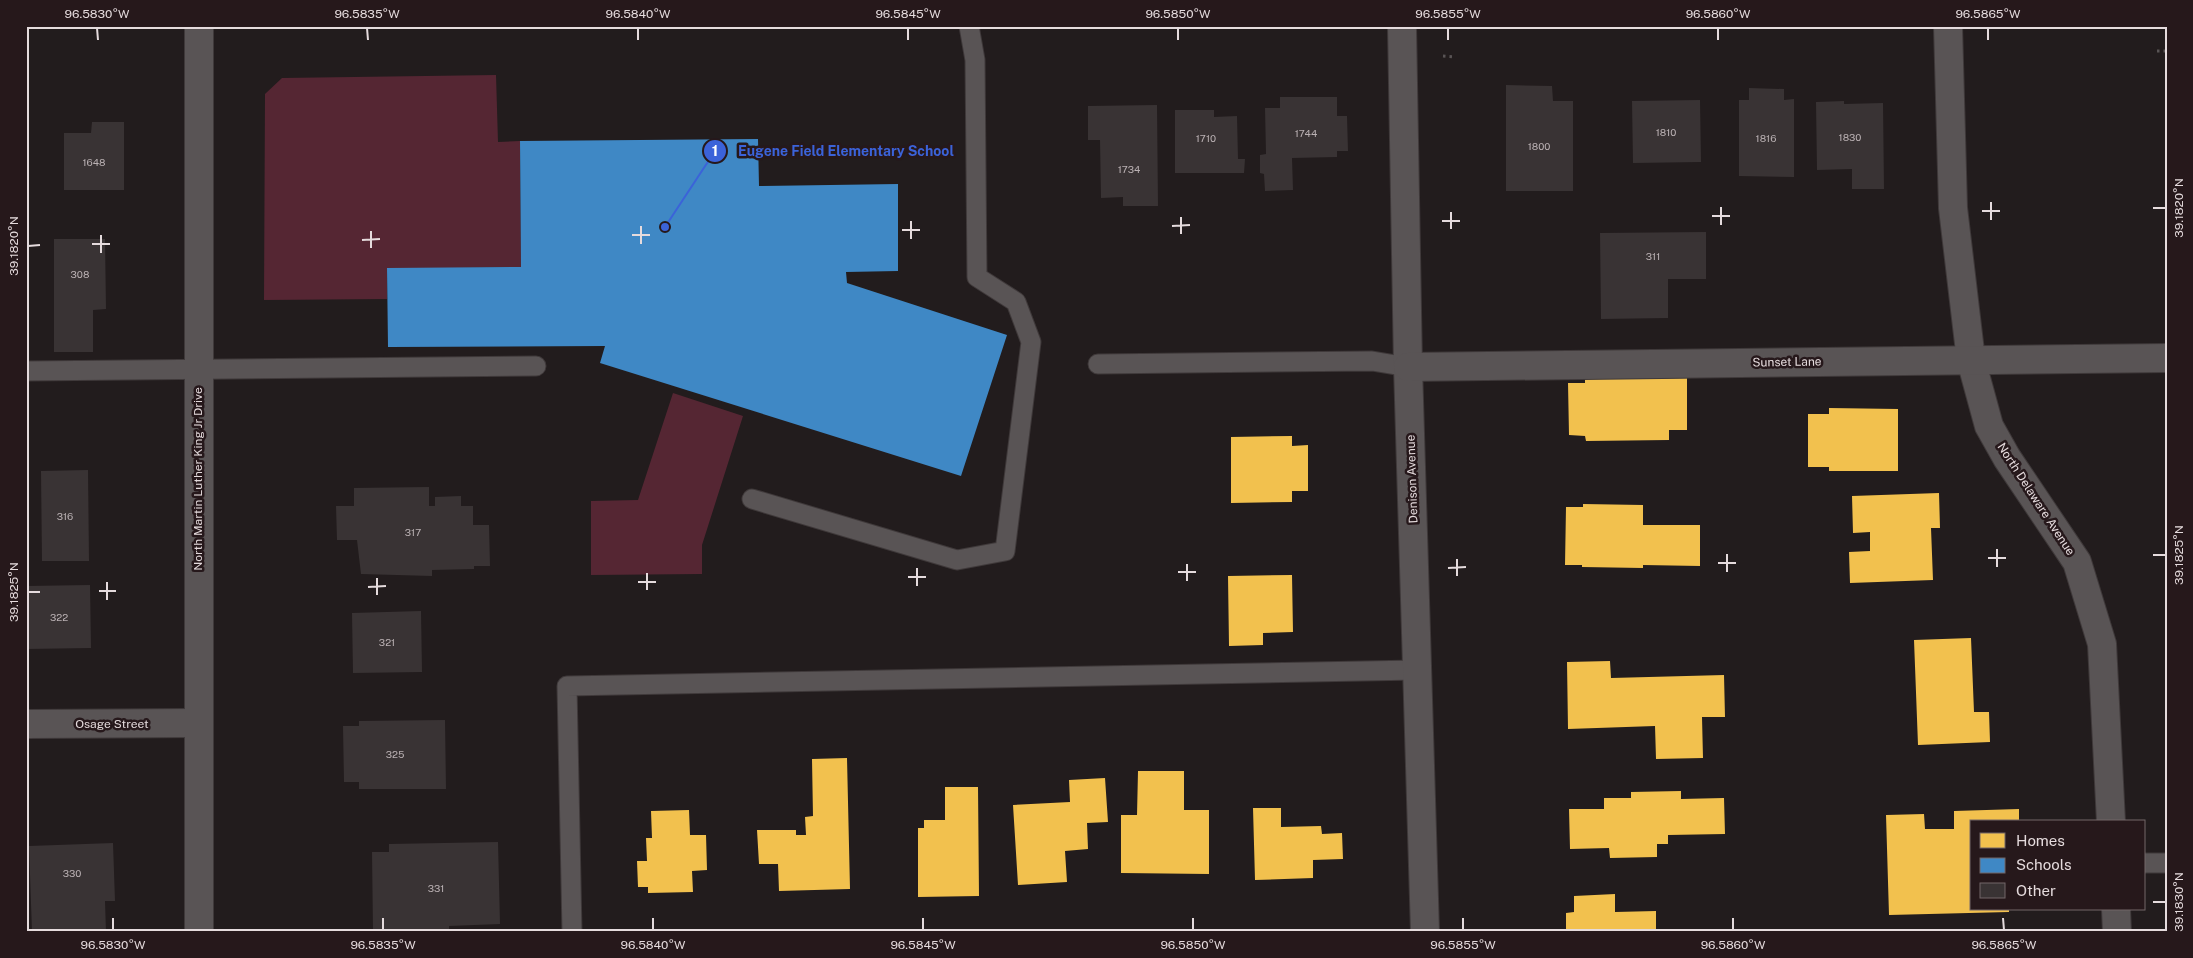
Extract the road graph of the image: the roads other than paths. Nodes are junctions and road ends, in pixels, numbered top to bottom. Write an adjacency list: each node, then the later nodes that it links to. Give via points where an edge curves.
1 (199, 26): 10 (street, North Martin Luther King Jr Drive)
2 (969, 26): 12 (lane, via 975,60 977,277 1016,302 1031,342 1005,551 957,560)
3 (1402, 26): 9 (street, Denison Avenue)
4 (1948, 26): 6 (street, North Delaware Avenue, via 1953,208)
5 (2167, 358): 6 (street, Sunset Lane)
6 (1971, 360): 9 (street, Sunset Lane); 16 (street, North Delaware Avenue, via 1989,426 2077,562 2102,644)
7 (1098, 364): 9 (lane, via 1372,361)
8 (536, 366): 10 (lane)
9 (1408, 367): 13 (street, Denison Avenue)
10 (198, 370): 11 (lane); 15 (street, North Martin Luther King Jr Drive)
11 (26, 371)
12 (752, 499)
13 (1417, 670): 21 (lane, via 567,686); 22 (street, Denison Avenue)
14 (26, 724): 15 (street, Osage Street)
15 (198, 724): 20 (street, North Martin Luther King Jr Drive)
16 (2111, 820)
17 (2146, 863): 18 (lane)
18 (2167, 863)
19 (2116, 910): 23 (street)
20 (199, 932)
21 (572, 932)
22 (1425, 932)
23 (2117, 932)

